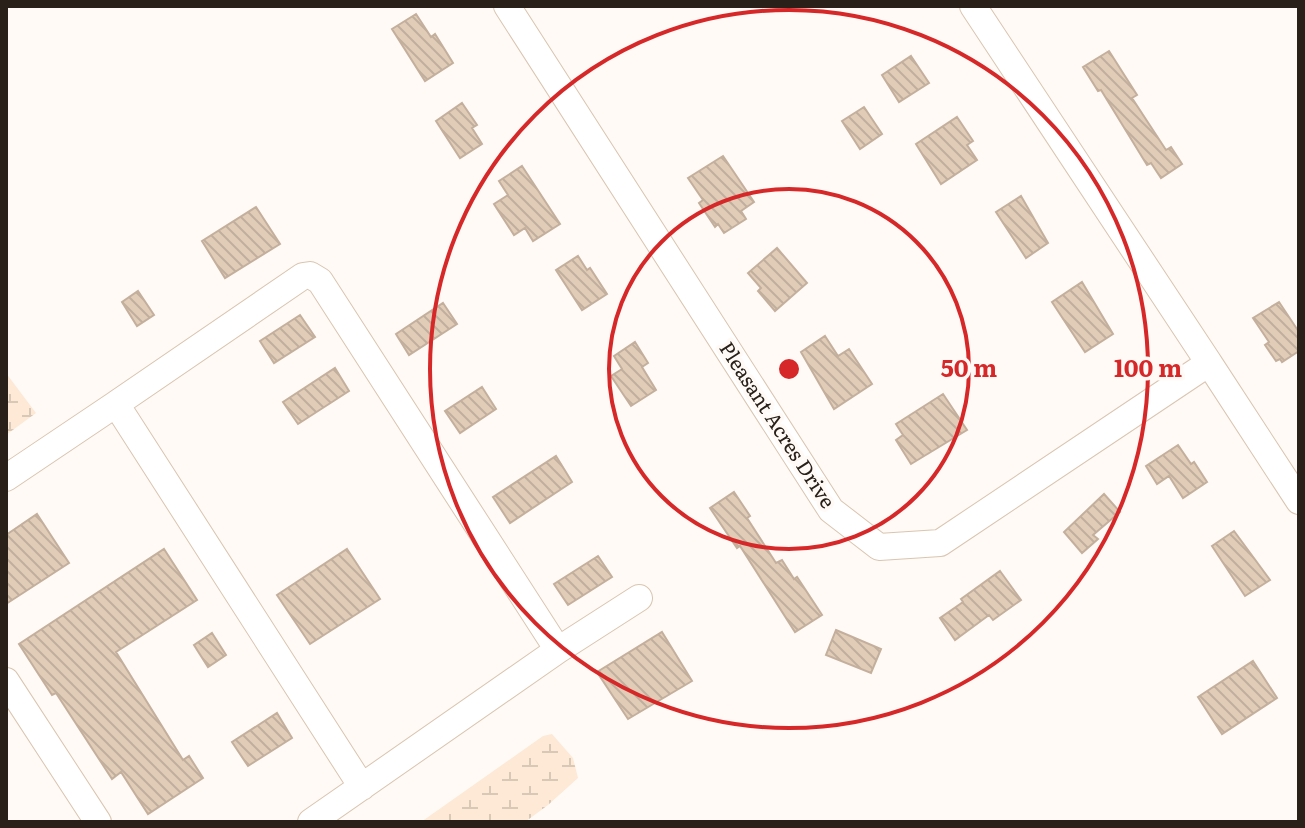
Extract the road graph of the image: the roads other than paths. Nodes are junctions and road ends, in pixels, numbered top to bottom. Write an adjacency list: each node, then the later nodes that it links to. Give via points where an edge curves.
1 (507, 6): 3 (street, Pleasant Acres Drive, via 831,510 879,547 940,543)
2 (973, 6): 3 (street)
3 (1209, 363): 6 (street)
4 (116, 404): 5 (street); 8 (street, via 310,275 320,281); 10 (street)
5 (6, 478)
6 (1299, 501)
7 (639, 598): 8 (street)
8 (558, 650): 10 (street)
9 (6, 681): 11 (street)
10 (362, 787): 12 (street)
11 (98, 822)
12 (311, 822)

